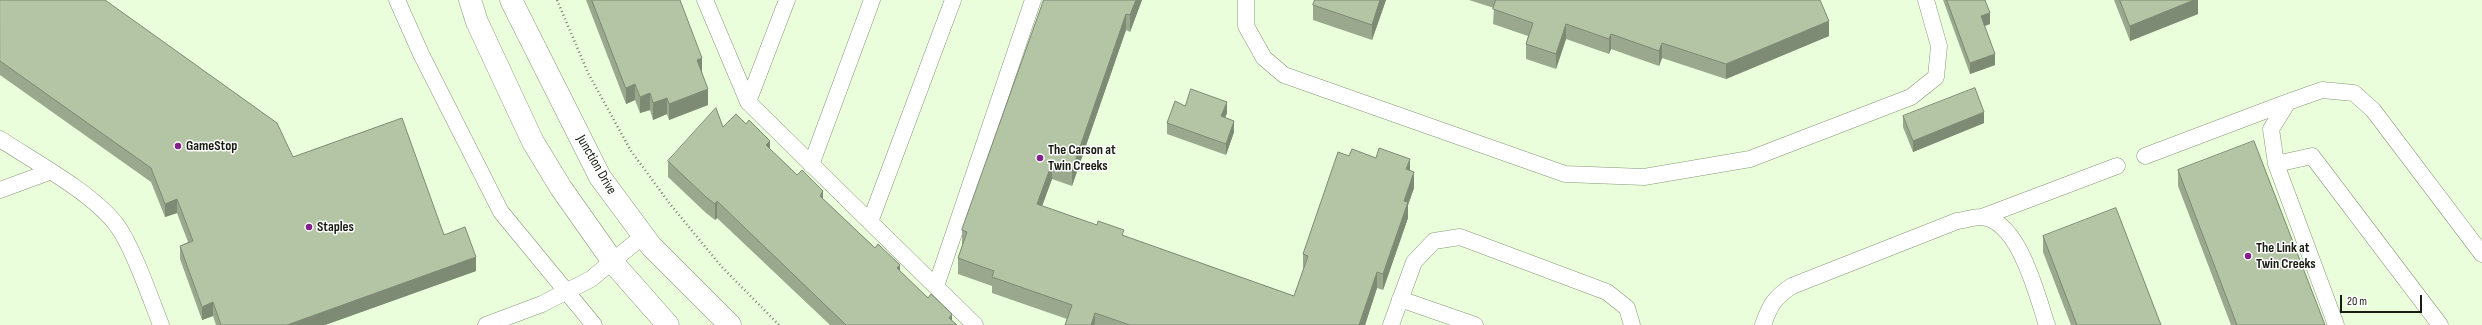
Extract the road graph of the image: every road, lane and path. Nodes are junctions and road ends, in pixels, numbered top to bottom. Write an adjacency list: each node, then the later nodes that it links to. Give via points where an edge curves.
1 (397, 0): 27 (lane, via 421,54 501,212)
2 (470, 0): 25 (street, via 477,22 533,142 561,188)
3 (511, 0): 23 (street, Junction Drive, via 600,177)
4 (557, 0): 34 (path, via 588,73 631,151 721,266)
5 (787, 0): 12 (lane)
6 (872, 0): 17 (lane)
7 (953, 0): 22 (lane)
8 (1033, 0): 26 (lane)
9 (1246, 0): 10 (lane, via 1246,26 1264,58 1284,75 1565,174 1644,177 1750,159 1911,97 1936,77 1939,46)
10 (1926, 0)
11 (707, 2): 12 (lane)
12 (748, 102): 17 (lane)
13 (2288, 102): 15 (lane); 16 (lane, via 2271,128); 24 (lane, via 2322,90 2354,93 2373,110)
14 (0, 139): 19 (lane)
15 (2145, 156)
16 (2276, 164): 41 (lane); 42 (lane, via 2312,156)
17 (812, 165): 22 (lane)
18 (2117, 166): 21 (lane)
19 (49, 172): 20 (lane); 29 (lane, via 86,196 116,224)
20 (0, 190)
21 (1982, 217): 39 (lane, via 1957,221 1792,286 1778,295 1770,306); 40 (lane, via 2001,226 2016,242)
22 (870, 222): 26 (lane)
23 (643, 236): 25 (lane); 33 (street, Junction Drive)
24 (2482, 254)
25 (613, 261): 27 (lane, via 591,279); 32 (street)
26 (936, 286): 35 (lane)
27 (566, 292): 30 (lane); 31 (lane)
28 (1400, 299): 36 (lane); 37 (lane); 38 (lane, via 1414,262 1434,241 1460,238 1607,292 1627,308)
29 (161, 325)
30 (486, 325)
31 (594, 325)
32 (668, 325)
33 (730, 325)
34 (779, 325)
35 (975, 325)
36 (1391, 325)
37 (1475, 325)
38 (1632, 325)
39 (1763, 325)
40 (2047, 325)
41 (2336, 325)
42 (2440, 325)

